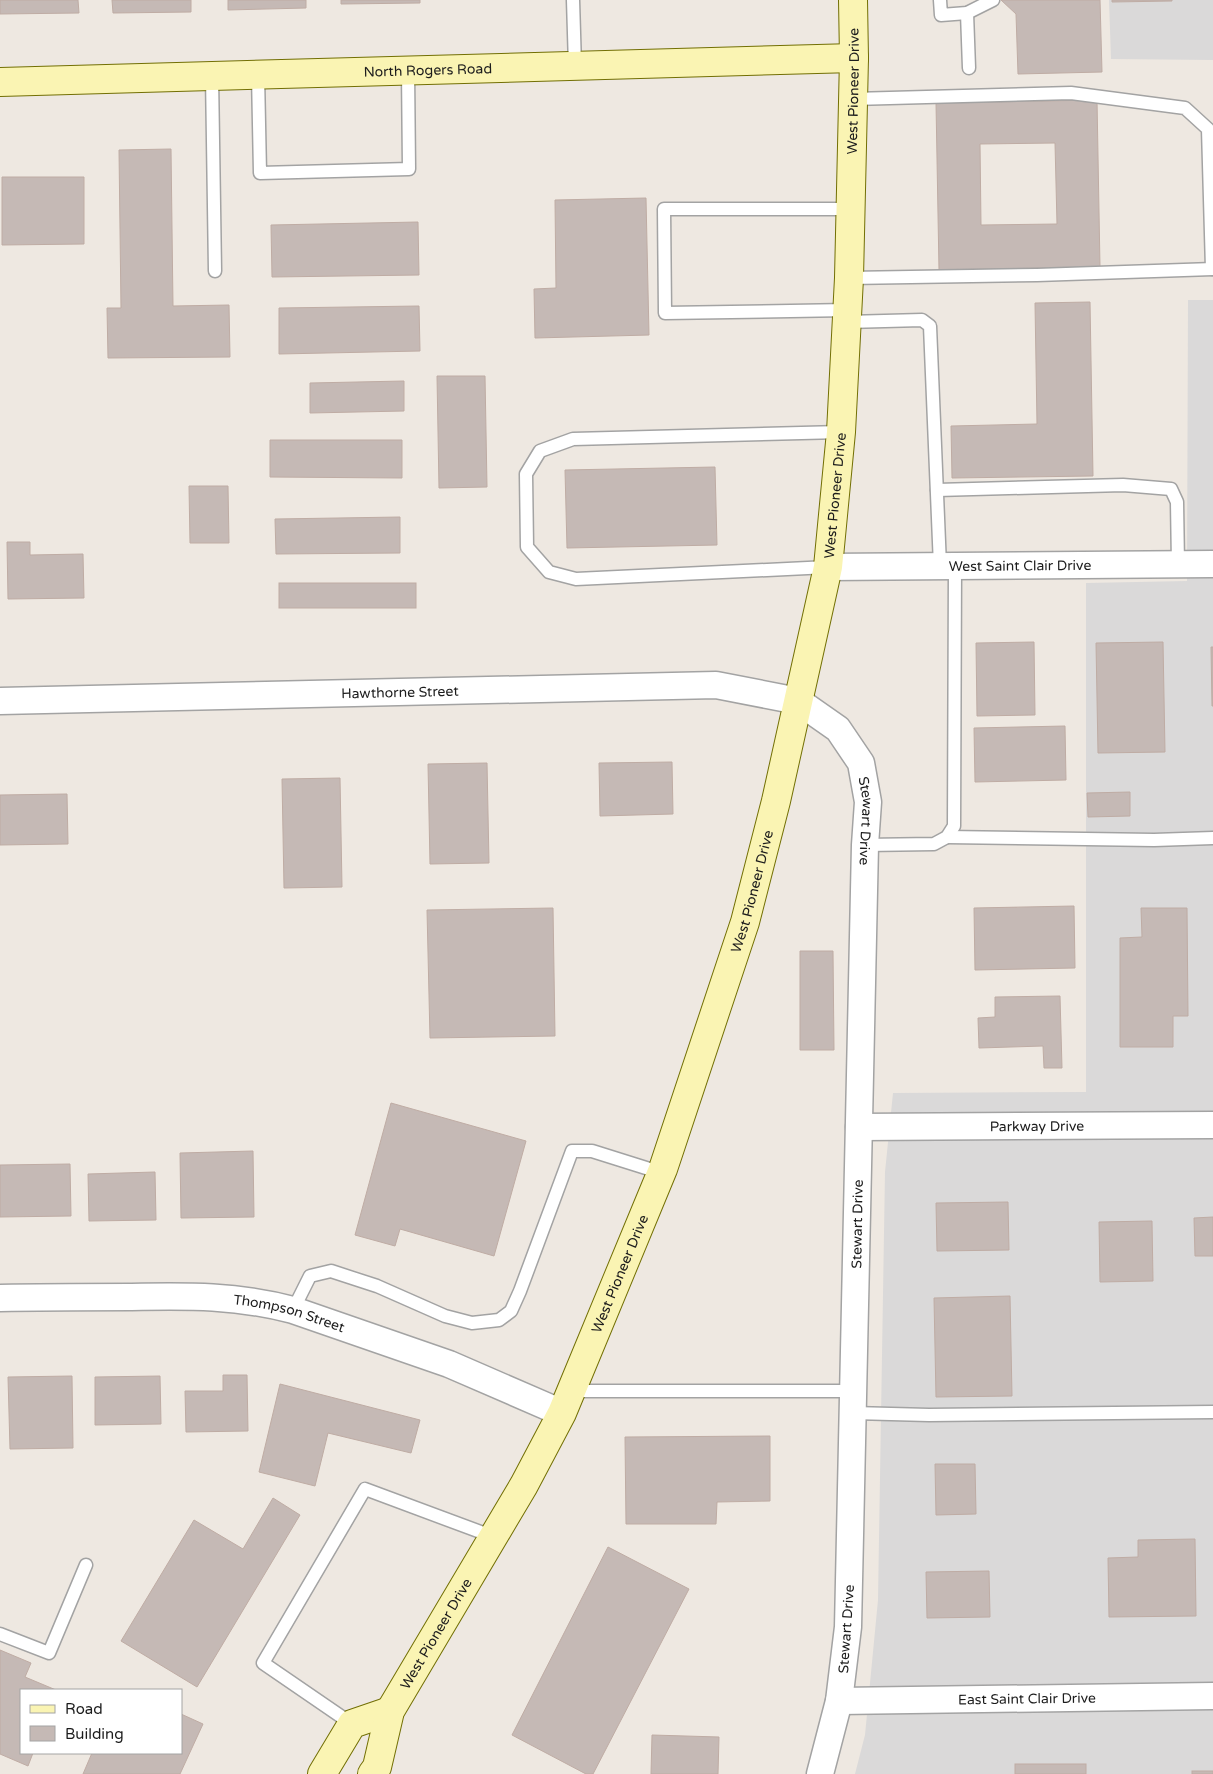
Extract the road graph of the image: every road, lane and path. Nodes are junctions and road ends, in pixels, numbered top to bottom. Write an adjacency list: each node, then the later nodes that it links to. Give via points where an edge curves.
1 (573, 0): 7 (lane)
2 (853, 0): 6 (main road, West Pioneer Drive)
3 (940, 0): 5 (lane, via 941,15)
4 (993, 0): 5 (lane)
5 (967, 13): 8 (lane)
6 (854, 58): 7 (main road, North Rogers Road); 13 (main road, West Pioneer Drive)
7 (574, 66): 9 (main road, North Rogers Road)
8 (970, 68)
9 (408, 71): 10 (main road, North Rogers Road); 10 (lane, via 409,170 260,172)
10 (258, 75): 11 (main road, North Rogers Road)
11 (212, 76): 12 (main road, North Rogers Road); 17 (lane)
12 (0, 82)
13 (853, 99): 14 (lane, via 1071,93 1184,108); 15 (main road, West Pioneer Drive)
14 (1210, 129): 16 (lane)
15 (851, 209): 18 (main road, West Pioneer Drive); 19 (lane, via 664,209 665,313)
16 (1212, 268): 18 (lane)
17 (215, 271)
18 (849, 278): 19 (main road, West Pioneer Drive)
19 (847, 316): 20 (main road, West Pioneer Drive); 21 (lane, via 922,320 930,326)
20 (841, 432): 25 (main road, West Pioneer Drive); 25 (lane, via 573,439 540,451 526,474 527,547 549,572 576,579)
21 (937, 490): 22 (lane, via 1123,485 1170,489 1177,502); 24 (lane)
22 (1178, 564): 23 (street, West Saint Clair Drive); 24 (street, West Saint Clair Drive)
23 (1213, 564)
24 (947, 566): 25 (street, West Saint Clair Drive); 28 (lane, via 954,826)
25 (828, 567): 27 (main road, West Pioneer Drive)
26 (0, 700): 27 (street, Hawthorne Street, via 716,685)
27 (798, 701): 30 (street, Stewart Drive, via 838,729 861,763 868,802); 33 (main road, West Pioneer Drive, via 744,922)
28 (947, 837): 29 (lane); 30 (lane, via 934,844)
29 (1213, 838)
30 (865, 845): 32 (street, Stewart Drive)
31 (1213, 1125): 32 (street, Parkway Drive)
32 (859, 1128): 37 (street, Stewart Drive)
33 (662, 1173): 35 (lane, via 592,1151 572,1151 520,1291 511,1310 499,1320 472,1323 445,1316 377,1286 332,1271 310,1276); 36 (main road, West Pioneer Drive)
34 (0, 1298): 35 (street, Thompson Street, via 198,1296 236,1298)
35 (293, 1310): 36 (street, Thompson Street)
36 (567, 1402): 37 (lane); 39 (main road, West Pioneer Drive)
37 (853, 1402): 38 (lane, via 929,1415); 43 (street, Stewart Drive, via 848,1627)
38 (1213, 1412)
39 (494, 1536): 44 (main road, West Pioneer Drive); 45 (lane, via 365,1489 263,1664)
40 (86, 1565): 41 (lane, via 49,1653)
41 (0, 1634)
42 (1213, 1696): 43 (street, East Saint Clair Drive)
43 (839, 1701): 48 (street, Stewart Drive)
44 (390, 1711): 45 (main road); 47 (main road, West Pioneer Drive, via 377,1766)
45 (352, 1724): 46 (main road)
46 (322, 1774)
47 (372, 1774)
48 (820, 1774)

